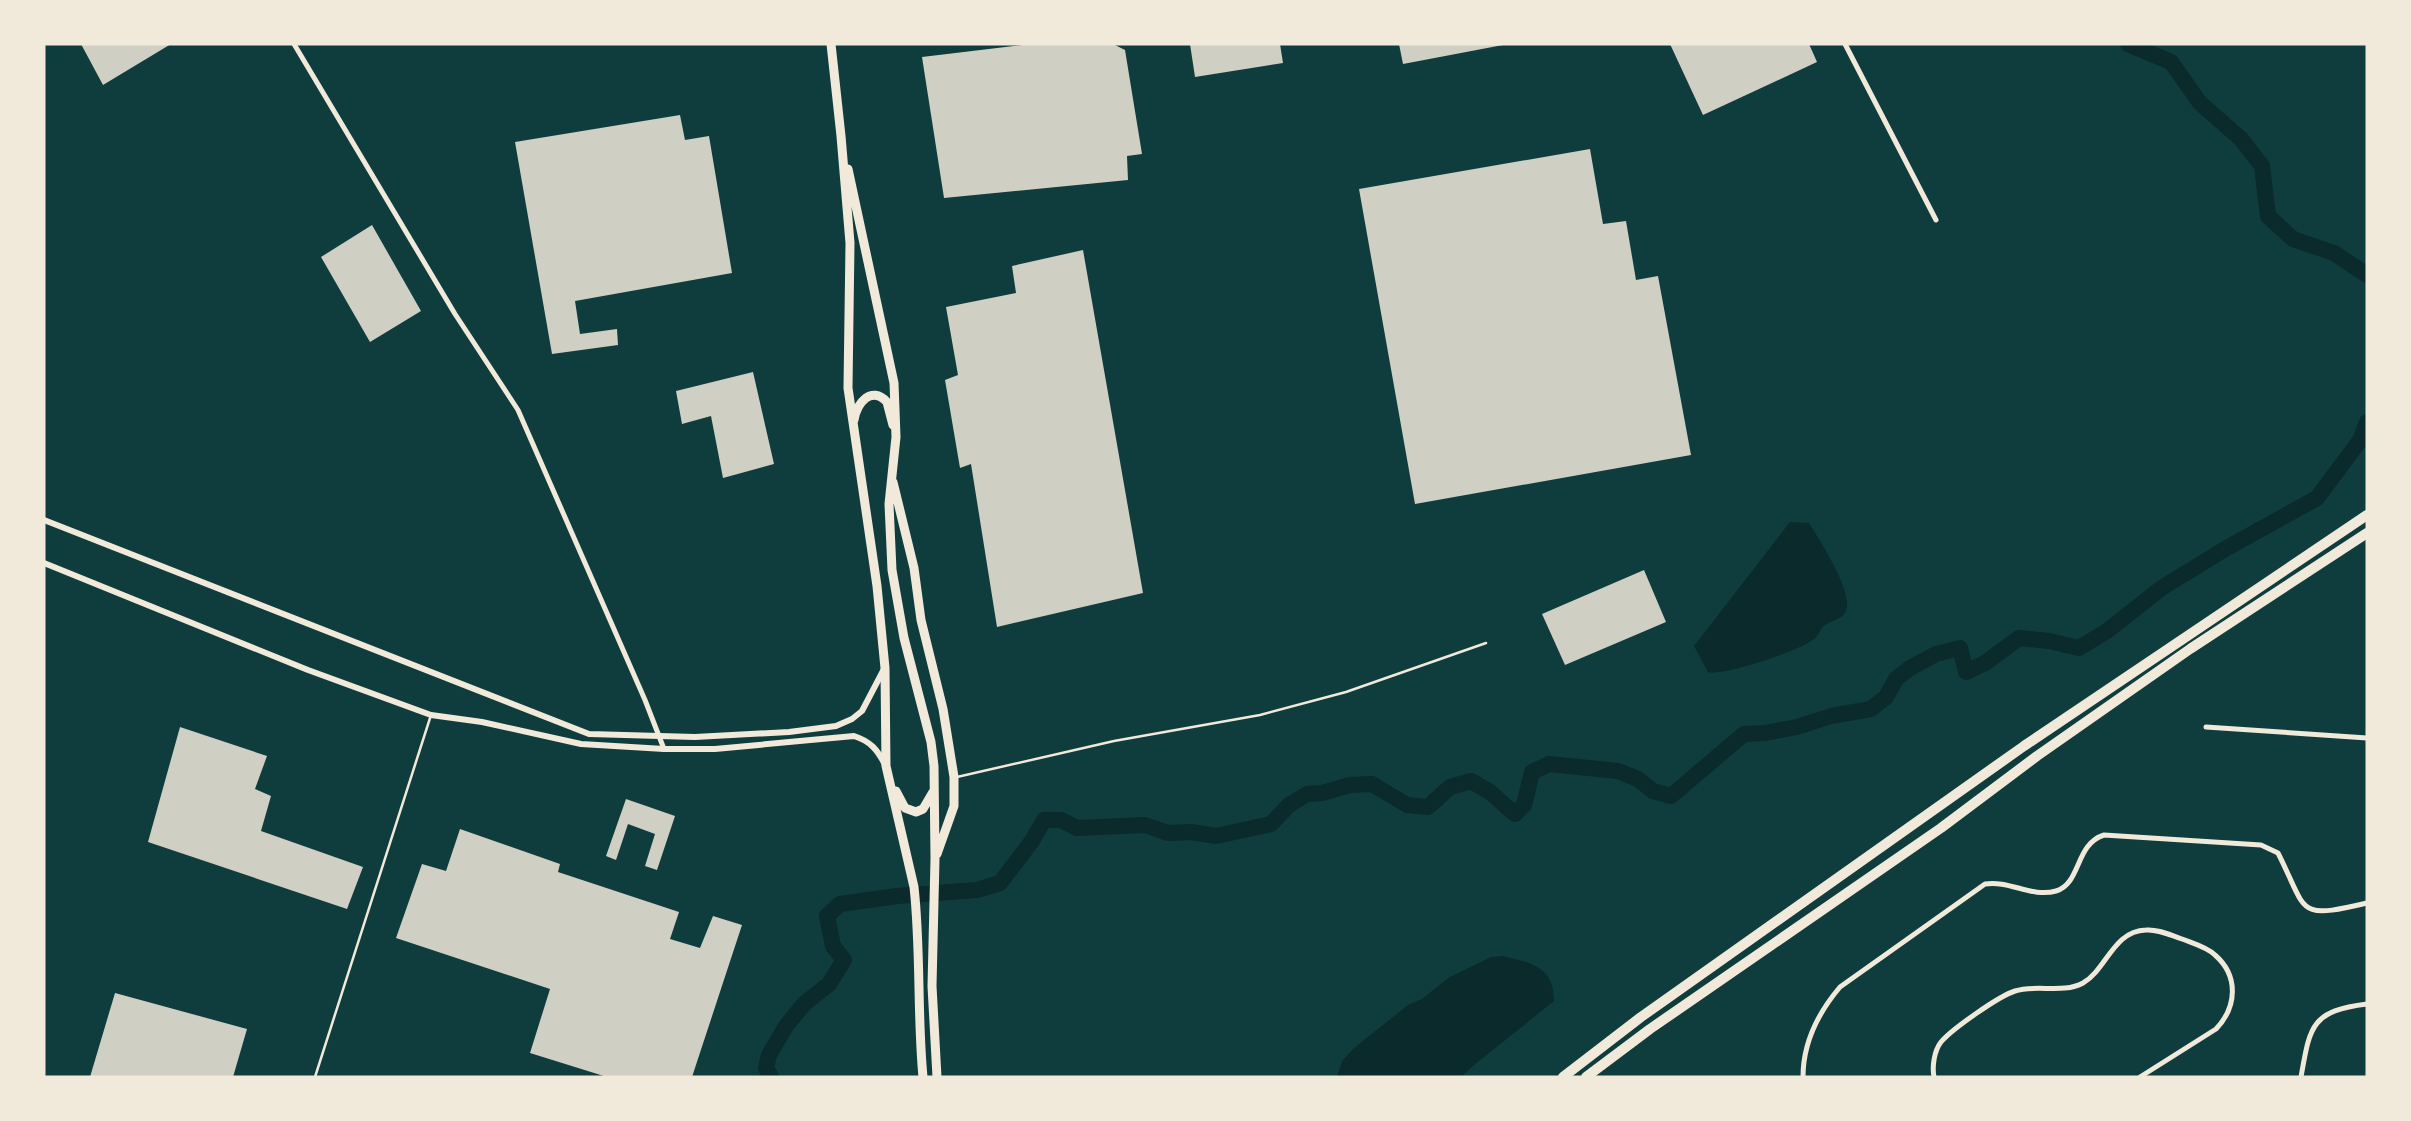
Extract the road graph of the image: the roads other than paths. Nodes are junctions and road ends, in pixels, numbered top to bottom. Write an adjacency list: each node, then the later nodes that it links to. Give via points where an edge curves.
1 (294, 44): 18 (street, via 455,314 518,410)
2 (831, 44): 4 (highway)
3 (1845, 44): 5 (street)
4 (841, 136): 6 (highway, via 850,243 848,388); 7 (highway, via 891,360)
5 (1936, 219)
6 (853, 424): 7 (highway, via 860,403 881,396 887,402); 14 (highway)
7 (896, 436): 8 (highway)
8 (891, 473): 21 (highway); 22 (highway, via 892,570 931,742)
9 (2367, 515): 29 (highway, via 2024,747)
10 (44, 520): 18 (street, via 589,734)
11 (2367, 533): 30 (highway, via 2190,649)
12 (44, 563): 15 (street)
13 (1486, 643): 21 (lane, via 1346,692 1260,715 1114,741)
14 (885, 668): 18 (street, via 862,711 844,724 776,733); 20 (highway)
15 (431, 715): 19 (street, via 581,744); 26 (lane)
16 (2206, 727): 17 (street)
17 (2367, 737)
18 (660, 738): 19 (street)
19 (664, 749): 20 (street, via 854,736 875,748)
20 (886, 766): 22 (highway, via 908,810 923,809); 27 (highway, via 911,872 918,925)
21 (954, 777): 23 (highway, via 954,806)
22 (935, 788): 23 (highway)
23 (935, 859): 28 (highway, via 932,986)
24 (2367, 903): 31 (street, via 2323,912 2306,907 2278,853 2261,845 2113,834 2095,837 2063,888 2046,892 1985,884 1840,987 1815,1023)
25 (2367, 1004): 34 (street, via 2330,1012 2320,1019 2308,1039)
26 (315, 1077)
27 (923, 1077)
28 (937, 1077)
29 (1563, 1077)
30 (1586, 1077)
31 (1803, 1077)
32 (1934, 1077): 33 (street, via 1939,1044 2002,997 2027,988 2072,988 2084,983 2117,943 2131,934 2155,930 2214,953 2232,978 2233,991 2231,1006 2216,1029)
33 (2140, 1077)
34 (2301, 1077)

